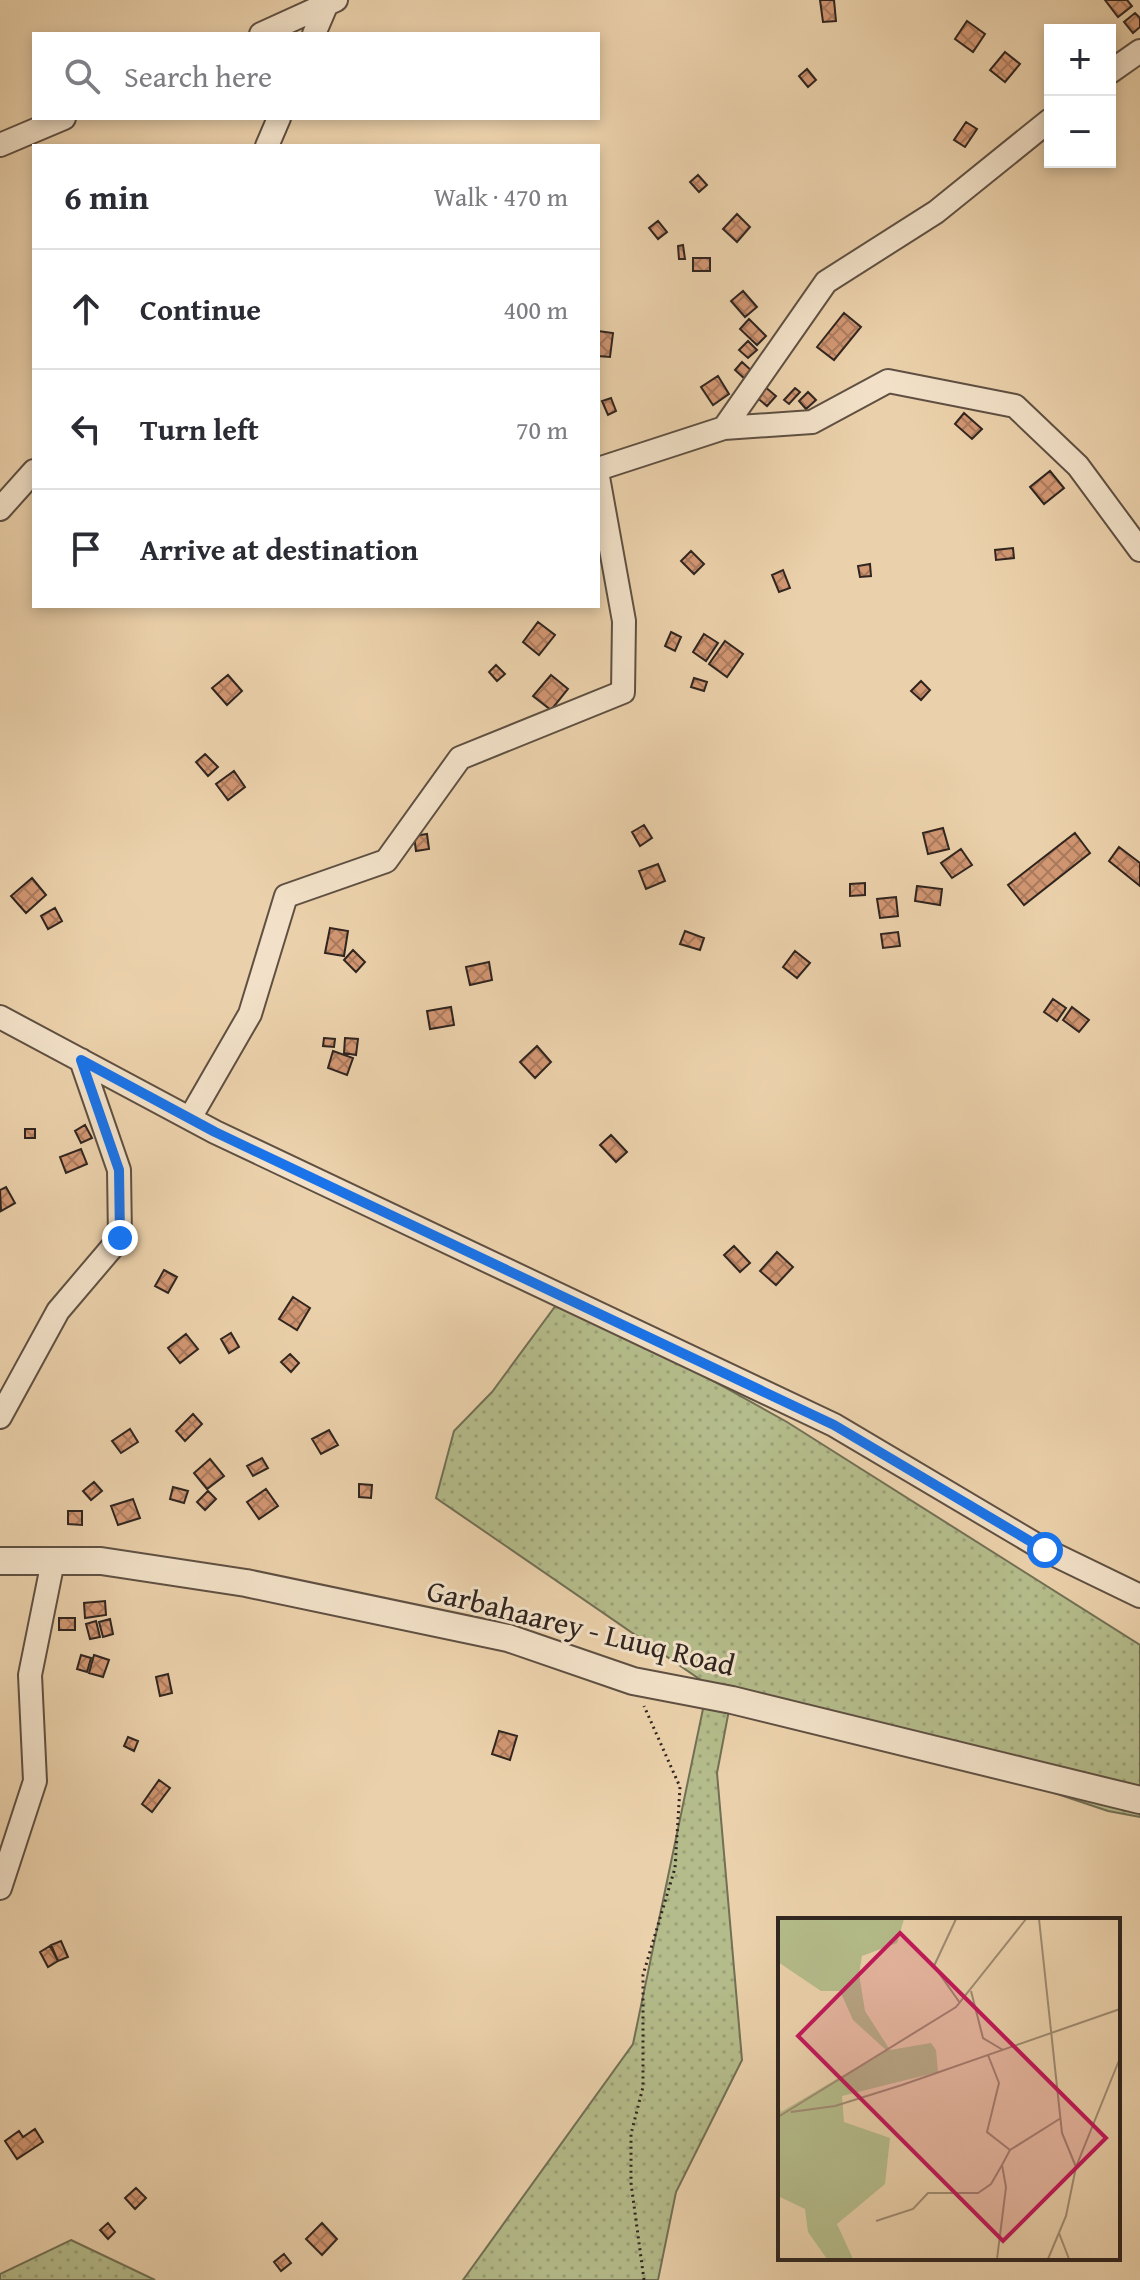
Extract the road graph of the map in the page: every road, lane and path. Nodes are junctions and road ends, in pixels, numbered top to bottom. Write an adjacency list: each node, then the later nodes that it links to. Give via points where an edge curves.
1 (331, 3): 2 (street); 3 (street)
2 (266, 32)
3 (315, 32)
4 (1140, 51): 5 (street)
5 (1116, 68)
6 (59, 120): 10 (street)
7 (278, 120): 9 (street)
8 (1044, 125): 11 (street, via 936,212 826,282)
9 (268, 144)
10 (0, 145)
11 (724, 428): 12 (street); 16 (street, via 812,422 888,381 1015,406 1078,466)
12 (600, 468)
13 (32, 473): 15 (street)
14 (600, 488): 19 (street, via 624,621 623,692 460,758 386,861 286,896 250,1014)
15 (0, 509)
16 (1140, 550)
17 (0, 1017): 18 (street)
18 (81, 1060): 19 (street); 20 (street, via 119,1170 120,1238 58,1311)
19 (190, 1118): 23 (street, via 834,1425 1045,1550)
20 (0, 1417)
21 (0, 1561): 22 (street, Garbahaarey - Luuq Road)
22 (53, 1561): 24 (street, Garbahaarey - Luuq Road, via 101,1561 246,1583 508,1638); 26 (street, via 30,1675 35,1781)
23 (1140, 1596)
24 (633, 1681): 25 (street, Garbahaarey - Luuq Road, via 732,1700); 27 (path, via 680,1787 675,1868 643,1975 643,2087 631,2134 631,2183)
25 (1140, 1800)
26 (0, 1888)
27 (644, 2280)

